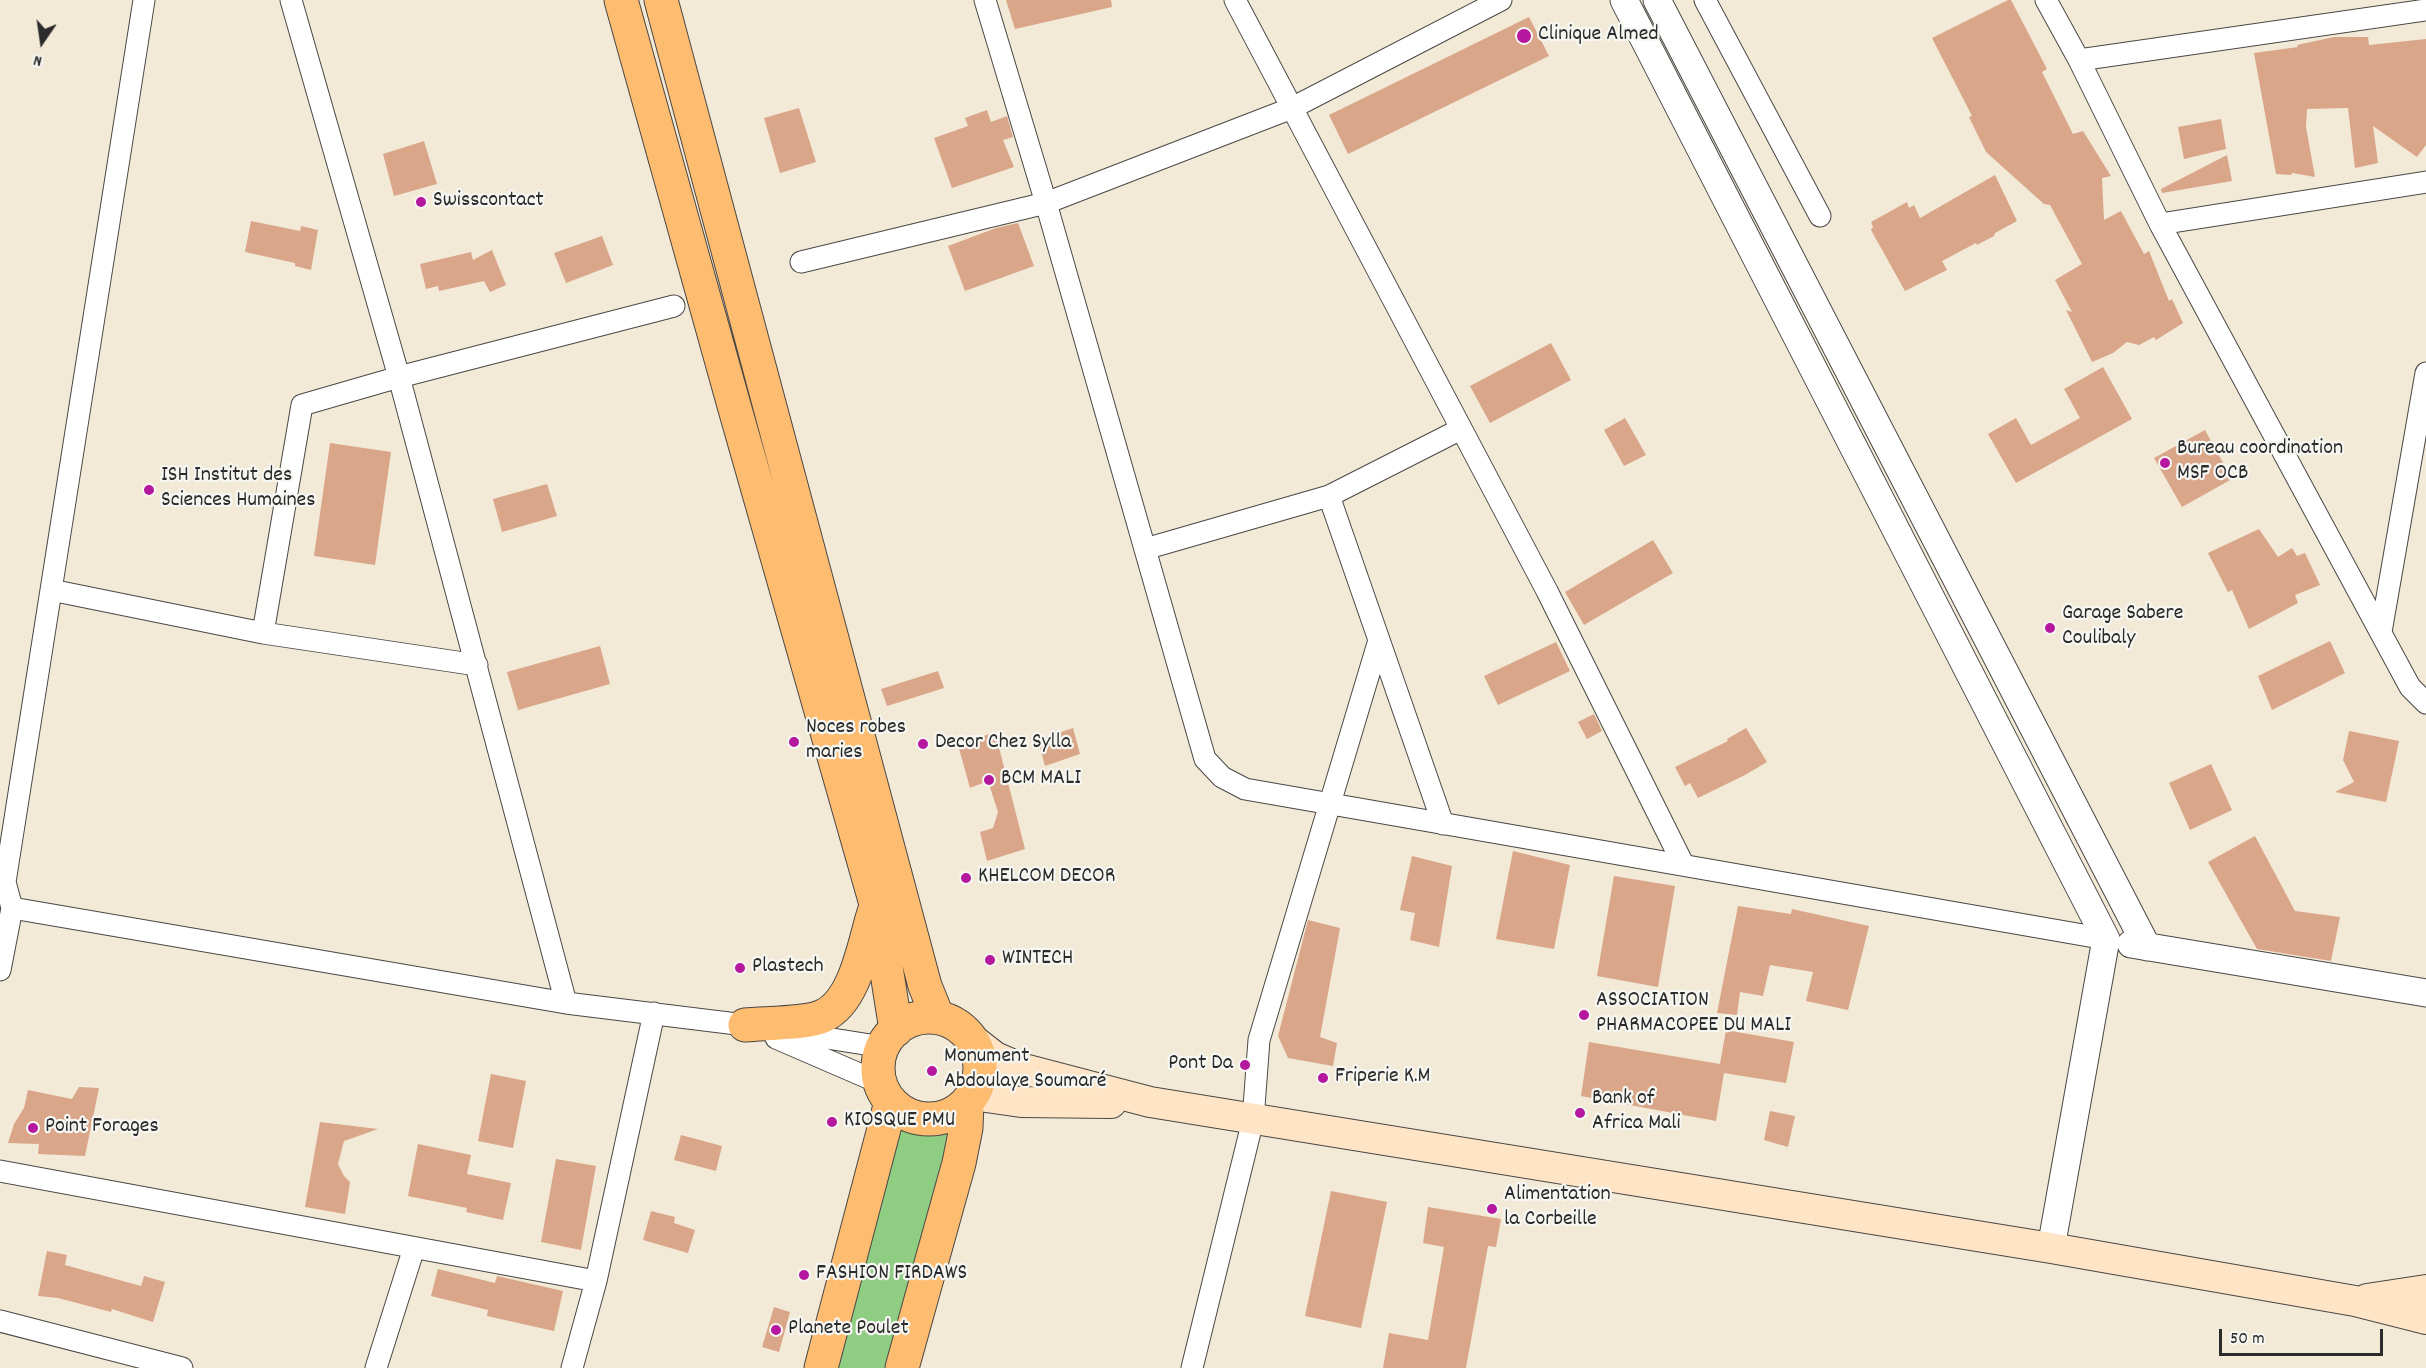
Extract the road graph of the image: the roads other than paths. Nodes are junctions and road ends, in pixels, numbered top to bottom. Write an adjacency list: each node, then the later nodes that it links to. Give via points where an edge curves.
1 (144, 0): 30 (street)
2 (291, 0): 26 (street)
3 (602, 0): 22 (main road, via 636,122 666,209)
4 (621, 0): 22 (main road)
5 (661, 0): 19 (main road)
6 (676, 0): 19 (main road, via 709,132)
7 (985, 0): 18 (street)
8 (1235, 0): 16 (street)
9 (1501, 0): 16 (street)
10 (1624, 0): 41 (street)
11 (1657, 0): 42 (street)
12 (1704, 0): 20 (street)
13 (2046, 0): 15 (street)
14 (2426, 10): 15 (street)
15 (2079, 60): 21 (street)
16 (1292, 108): 18 (street); 27 (street)
17 (2426, 182): 21 (street)
18 (1046, 203): 23 (street); 29 (street)
19 (720, 214): 47 (main road, via 925,986)
20 (1820, 216)
21 (2160, 224): 31 (street)
22 (693, 256): 39 (main road)
23 (801, 262)
24 (675, 306): 26 (street)
25 (2426, 373): 31 (street)
26 (399, 377): 32 (street, via 302,405); 34 (street)
27 (1461, 429): 28 (street); 38 (street)
28 (1329, 496): 29 (street); 33 (street)
29 (1145, 549): 36 (street, via 1205,759 1222,777 1245,789)
30 (51, 590): 32 (street); 40 (street, via 5,882)
31 (2381, 632): 35 (street, via 2410,687)
32 (263, 633): 34 (street)
33 (1379, 640): 36 (street); 37 (street)
34 (477, 665): 45 (street)
35 (2426, 703)
36 (1330, 804): 37 (street); 54 (street, via 1259,1040)
37 (1443, 825): 38 (street)
38 (1683, 864): 41 (street)
39 (876, 904): 48 (main road, via 856,974 837,1006 822,1017); 50 (main road)
40 (12, 908): 43 (street); 45 (street)
41 (2106, 939): 42 (street); 57 (street)
42 (2147, 947): 44 (street)
43 (0, 970)
44 (2426, 993)
45 (566, 1004): 46 (street)
46 (654, 1013): 48 (street); 58 (street)
47 (938, 1018): 49 (main road); 50 (main road, via 911,1021)
48 (745, 1025): 50 (street); 51 (street)
49 (968, 1036): 52 (main road, via 980,1065); 53 (main road, via 994,1057 1020,1068)
50 (890, 1039): 51 (main road, via 878,1069)
51 (886, 1092): 52 (main road, via 908,1114 929,1119 950,1114); 66 (main road)
52 (970, 1099): 53 (main road); 67 (main road, via 959,1163)
53 (1150, 1102): 54 (main road)
54 (1253, 1120): 57 (main road); 68 (street)
55 (0, 1171): 56 (street)
56 (414, 1248): 58 (street); 64 (street)
57 (2051, 1248): 60 (main road)
58 (596, 1281): 65 (street)
59 (2426, 1290): 60 (main road)
60 (2355, 1300): 61 (main road)
61 (2426, 1319)
62 (0, 1321): 63 (street)
63 (182, 1368)
64 (376, 1368)
65 (572, 1368)
66 (821, 1368)
67 (902, 1368)
68 (1192, 1368)

